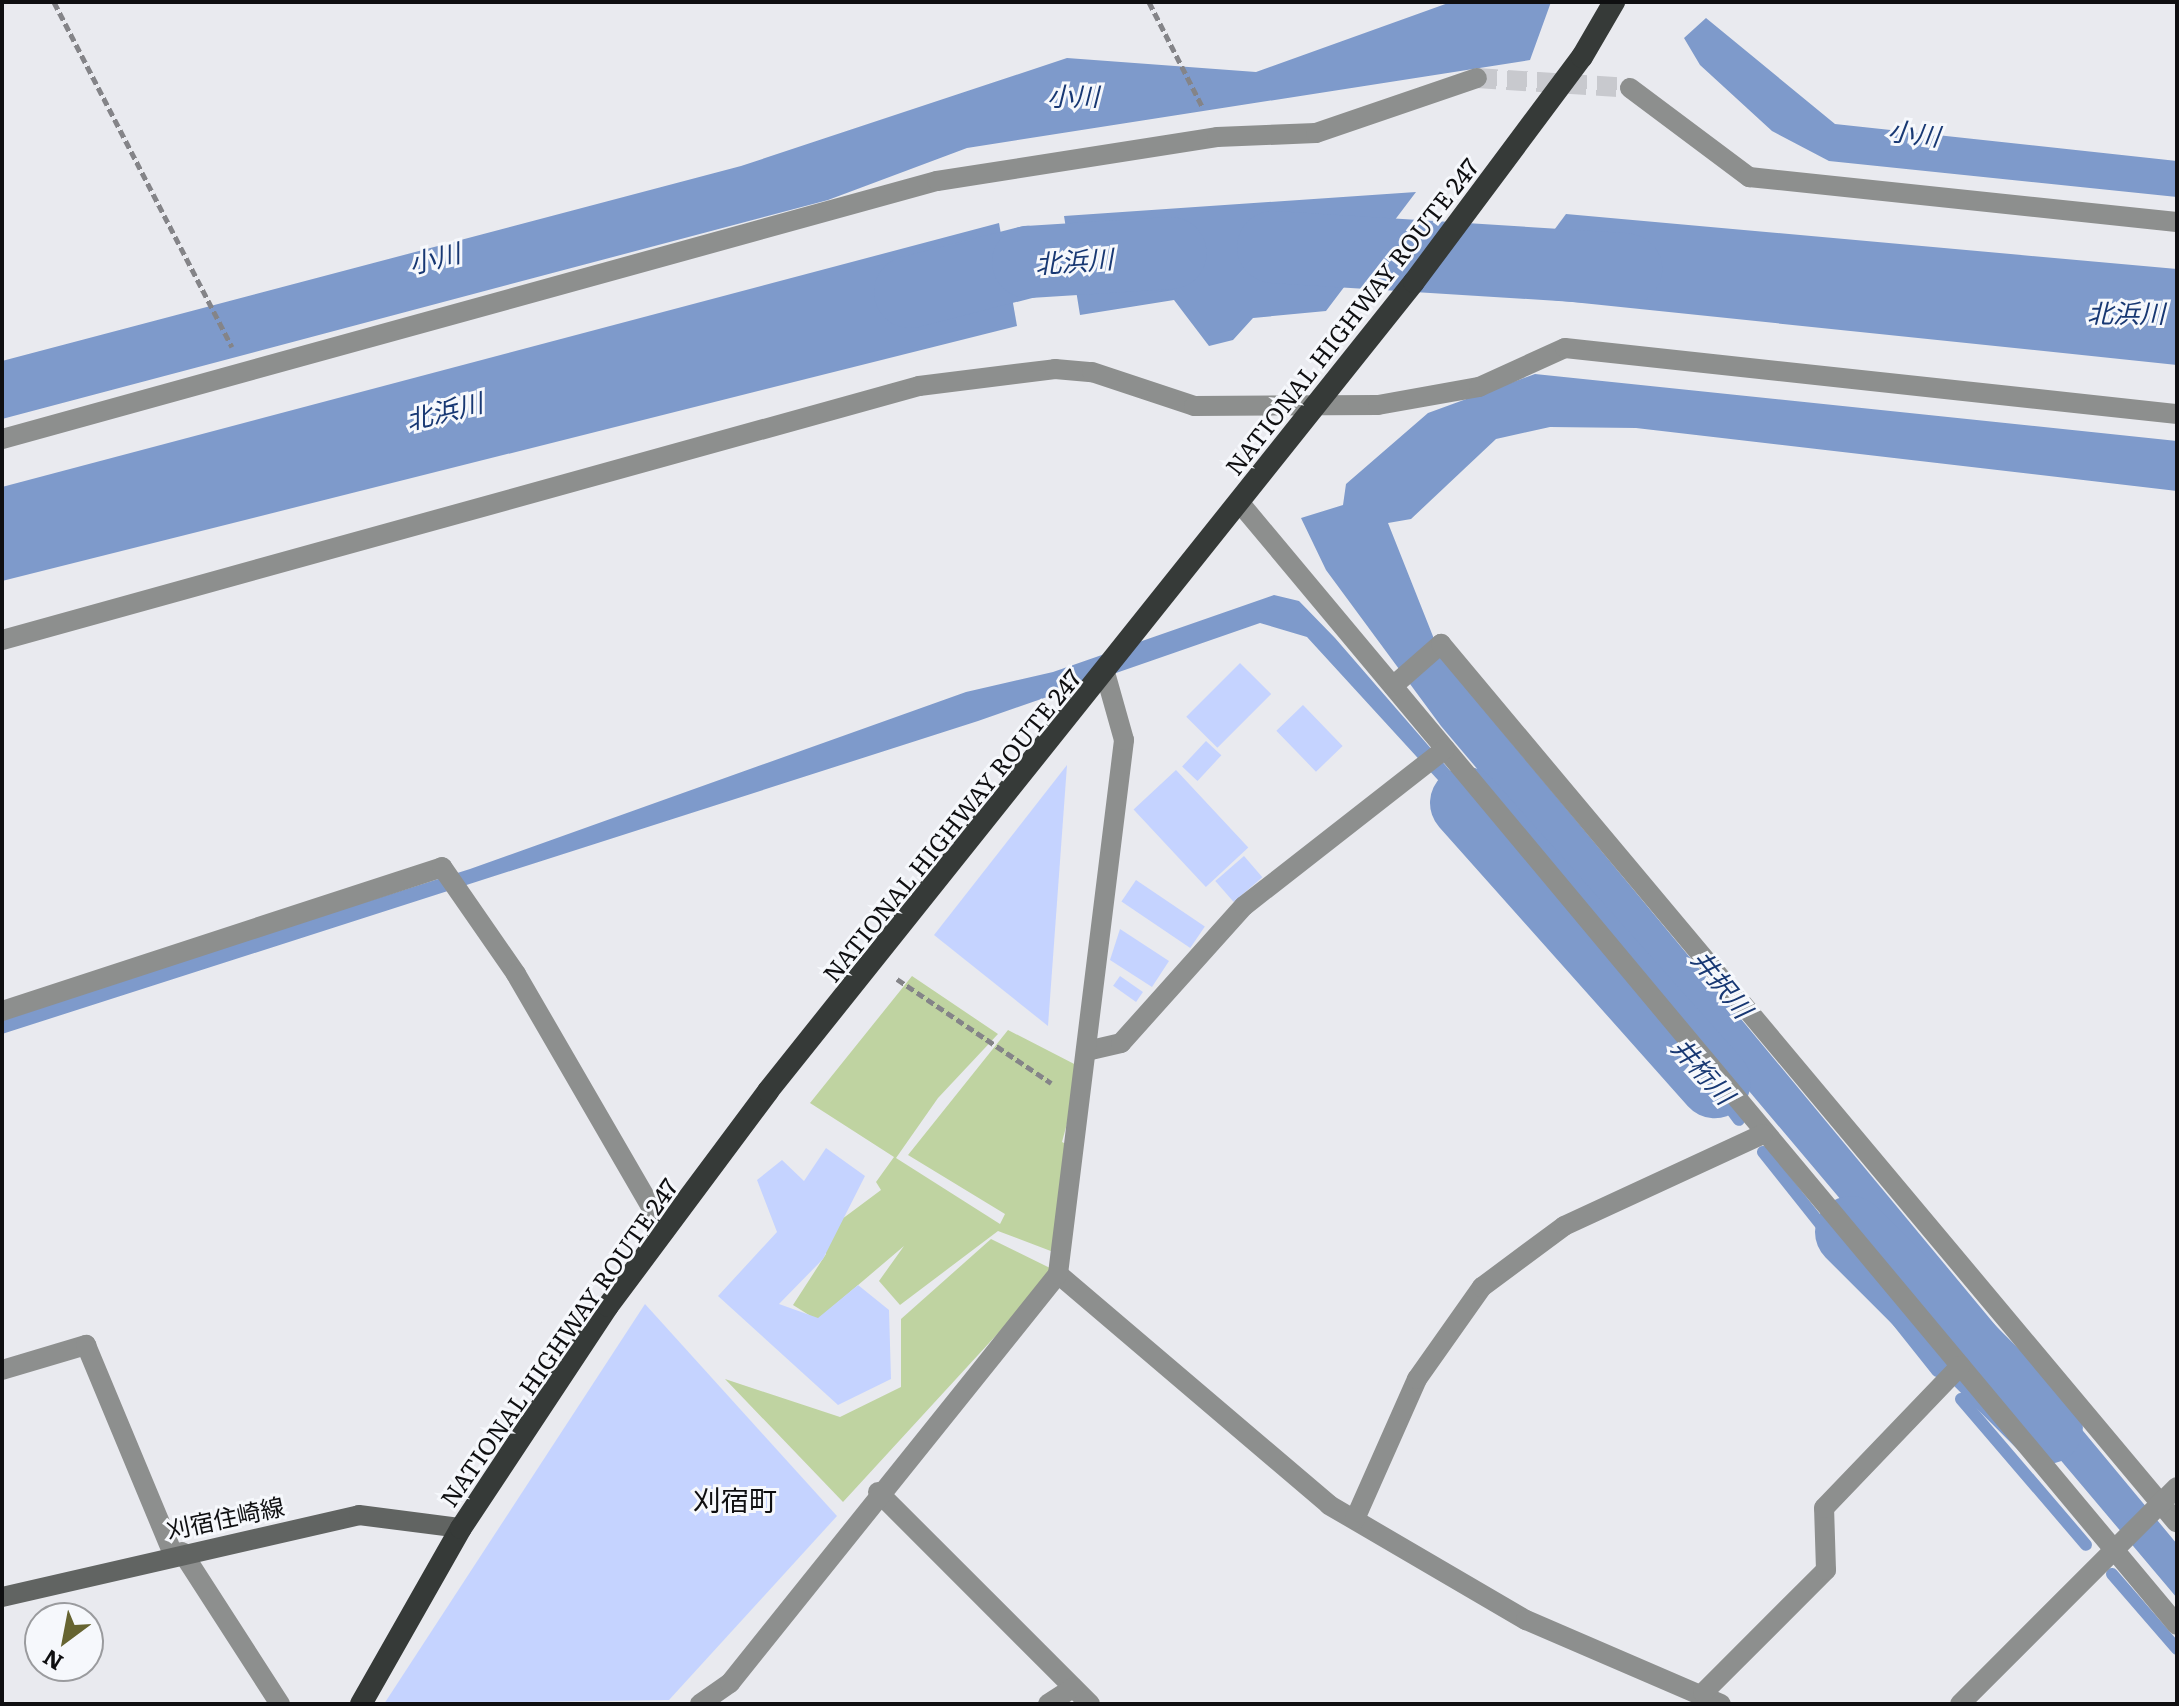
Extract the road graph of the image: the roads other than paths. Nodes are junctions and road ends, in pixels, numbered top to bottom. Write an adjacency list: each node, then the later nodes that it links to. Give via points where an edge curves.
1 (1614, 2): 5 (highway, NATIONAL HIGHWAY ROUTE 247, via 1549,103)
2 (1477, 78): 7 (street, via 1316,133 1217,137 937,181)
3 (1630, 88): 4 (street, via 1749,177)
4 (2177, 222)
5 (1318, 403): 6 (street, via 1378,405 1479,387 1565,348); 8 (highway, NATIONAL HIGHWAY ROUTE 247); 9 (street, via 1194,406 1073,369 919,386)
6 (2177, 414)
7 (2, 439)
8 (1239, 502): 10 (highway, NATIONAL HIGHWAY ROUTE 247); 11 (street)
9 (2, 640)
10 (1106, 676): 14 (street, via 1124,740); 16 (highway, NATIONAL HIGHWAY ROUTE 247, via 873,962)
11 (1394, 685): 12 (street); 22 (street, via 1441,644)
12 (1442, 750): 14 (street, via 1244,906 1121,1043); 15 (street)
13 (2, 1011): 16 (street, via 442,867 516,974)
14 (1091, 1050): 17 (street)
15 (1763, 1134): 18 (street); 23 (street, via 1564,1226 1482,1287 1417,1379)
16 (665, 1231): 25 (highway, NATIONAL HIGHWAY ROUTE 247)
17 (1058, 1274): 21 (street); 23 (street)
18 (1960, 1366): 26 (street); 31 (street, via 1824,1508 1826,1570)
19 (2, 1370): 27 (street, via 86,1345)
20 (2177, 1487): 22 (street)
21 (878, 1492): 30 (street); 32 (street, via 730,1683)
22 (2160, 1504): 24 (street); 26 (street)
23 (1355, 1519): 31 (street, via 1526,1620)
24 (2177, 1523)
25 (461, 1528): 27 (main road, 刈宿住崎線, via 359,1515); 34 (highway, NATIONAL HIGHWAY ROUTE 247)
26 (2113, 1550): 29 (street); 38 (street)
27 (178, 1553): 28 (main road, 刈宿住崎線); 33 (street)
28 (2, 1597)
29 (2177, 1625)
30 (1073, 1688): 35 (street); 36 (street)
31 (1703, 1693): 37 (street)
32 (705, 1703)
33 (280, 1704)
34 (361, 1704)
35 (1048, 1704)
36 (1090, 1704)
37 (1721, 1704)
38 (1960, 1704)

